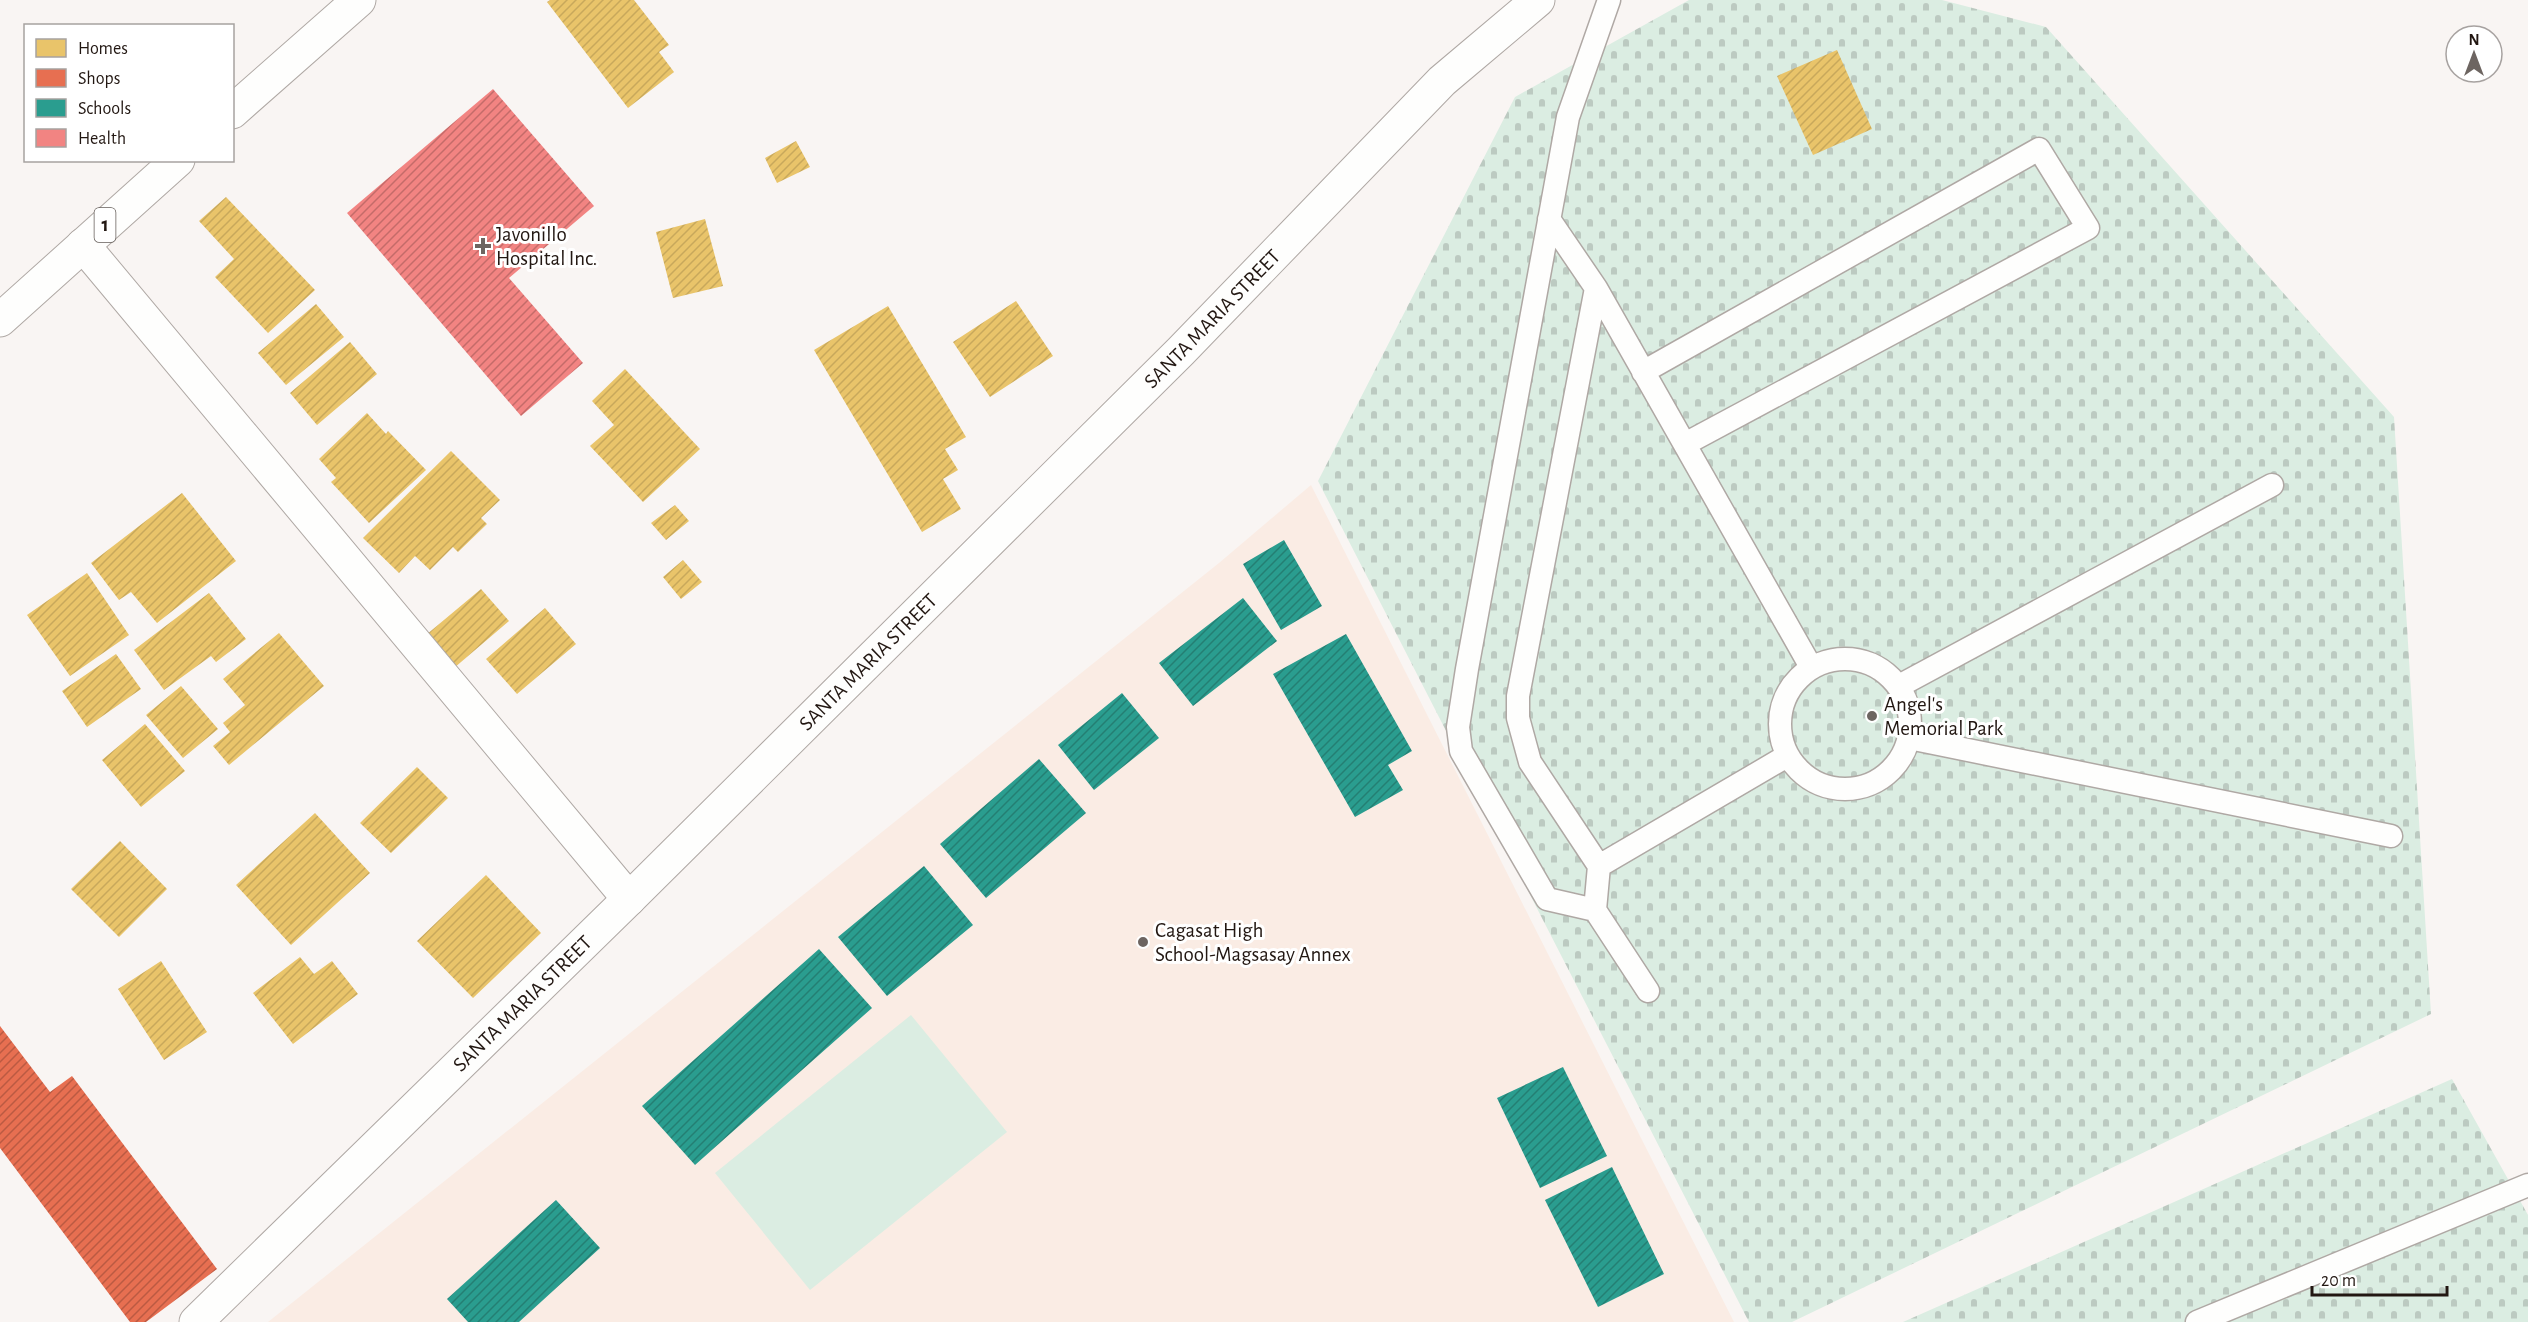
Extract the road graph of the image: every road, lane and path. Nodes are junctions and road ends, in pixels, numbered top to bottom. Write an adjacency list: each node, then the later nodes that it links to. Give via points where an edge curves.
1 (359, 0): 4 (main road)
2 (1538, 0): 19 (main road, SANTA MARIA STREET, via 1442,81 1181,351)
3 (1609, 0): 6 (lane, via 1568,117)
4 (234, 110)
5 (176, 162): 7 (main road, 1)
6 (1549, 219): 8 (lane); 20 (lane, via 1458,727 1461,751 1547,899)
7 (83, 244): 9 (main road, 1); 19 (main road)
8 (1596, 288): 10 (lane); 18 (lane, via 1520,684 1518,718 1530,762)
9 (0, 320)
10 (1643, 372): 11 (lane); 11 (lane, via 2039,149 2088,228)
11 (1685, 444): 13 (lane)
12 (2272, 485): 14 (lane)
13 (1811, 667): 14 (lane, via 1860,659); 16 (lane, via 1793,683 1781,706 1779,732)
14 (1899, 686): 15 (lane, via 1910,711)
15 (1909, 738): 16 (lane, via 1896,766 1870,785 1839,789 1808,779); 17 (lane)
16 (1787, 756): 18 (lane)
17 (2391, 837)
18 (1599, 866): 20 (lane)
19 (629, 898): 23 (main road, SANTA MARIA STREET)
20 (1595, 910): 21 (lane)
21 (1648, 991)
22 (2528, 1185): 24 (lane)
23 (196, 1322)
24 (2197, 1322)

